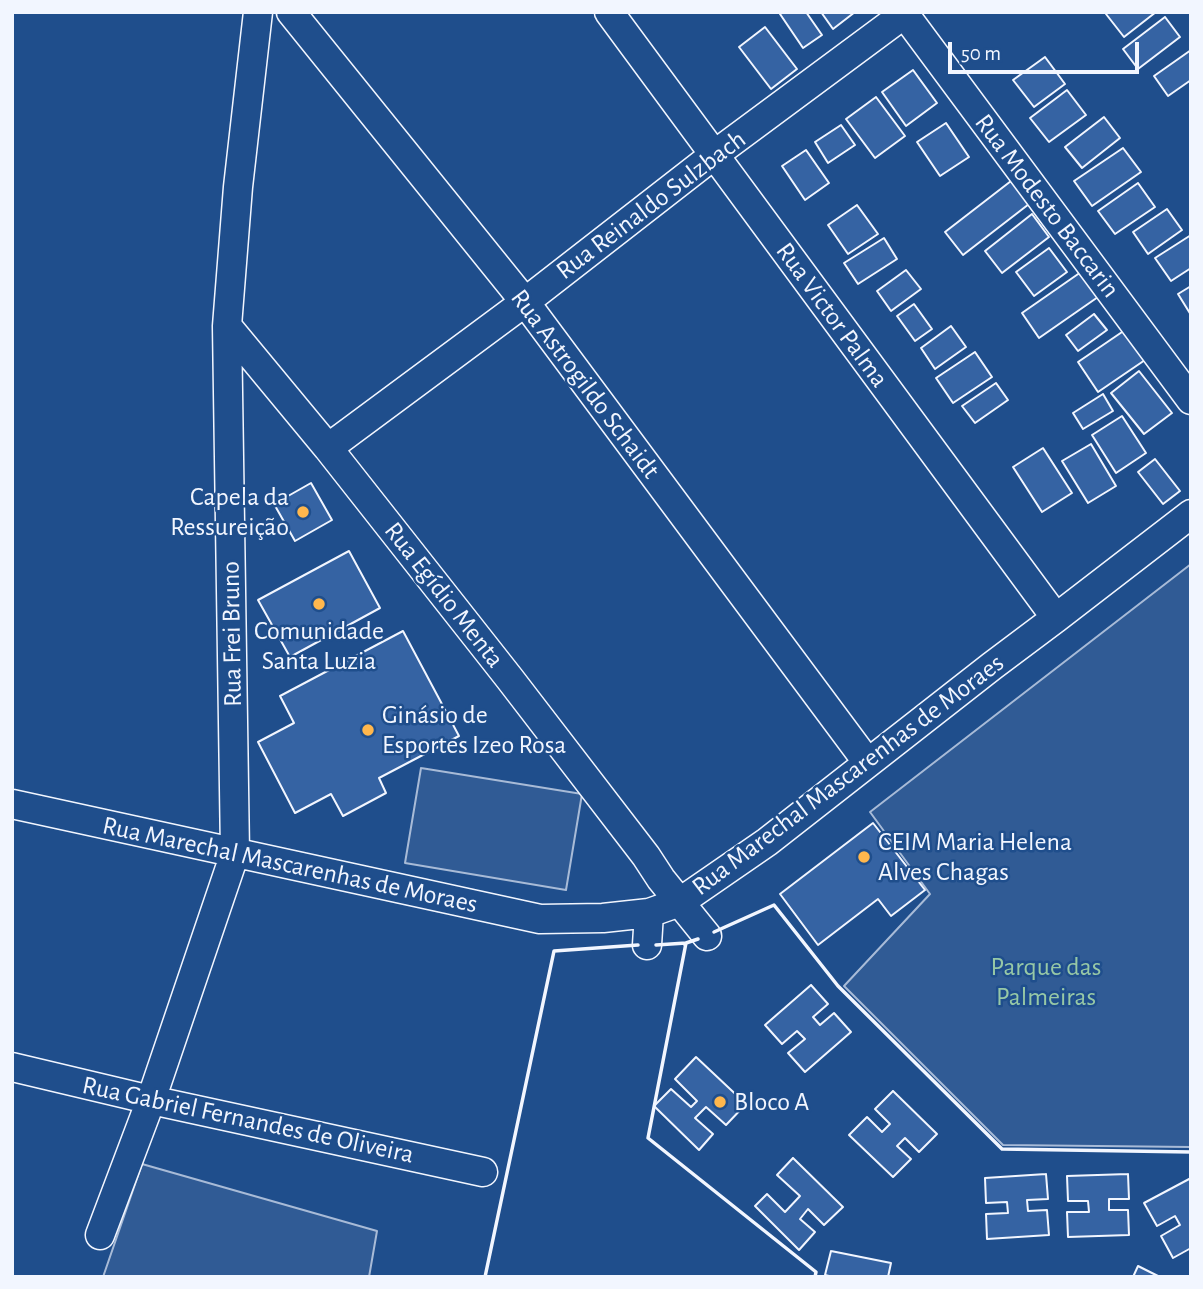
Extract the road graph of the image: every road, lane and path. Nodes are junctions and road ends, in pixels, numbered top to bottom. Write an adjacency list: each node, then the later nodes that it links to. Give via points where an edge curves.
1 (258, 12): 7 (street, Rua Frei Bruno)
2 (291, 12): 6 (street, Rua Astrogildo Schaidt)
3 (609, 12): 5 (street, Rua Victor Palma)
4 (905, 13): 5 (street, Rua Reinaldo Sulzbach); 8 (street, Rua Modesto Baccarin)
5 (714, 155): 6 (street, Rua Reinaldo Sulzbach); 11 (street, Rua Victor Palma)
6 (525, 302): 9 (street, Rua Reinaldo Sulzbach); 12 (street, Rua Astrogildo Schaidt)
7 (227, 326): 9 (street, Rua Egídio Menta); 14 (street, Rua Frei Bruno)
8 (1191, 400)
9 (328, 448): 15 (street, Rua Egídio Menta)
10 (1191, 514): 11 (street, Rua Marechal Mascarenhas de Moraes)
11 (1056, 618): 12 (street, Rua Marechal Mascarenhas de Moraes)
12 (868, 763): 15 (street, Rua Marechal Mascarenhas de Moraes)
13 (12, 804): 14 (street, Rua Marechal Mascarenhas de Moraes)
14 (235, 853): 16 (street, Rua Marechal Mascarenhas de Moraes, via 540,919); 20 (street, Rua Frei Bruno)
15 (680, 902): 16 (street, Rua Marechal Mascarenhas de Moraes); 17 (street, Rua Egídio Menta)
16 (649, 913): 18 (street)
17 (707, 936)
18 (647, 945)
19 (12, 1067): 20 (street, Rua Gabriel Fernandes de Oliveira)
20 (151, 1100): 21 (street, Rua Gabriel Fernandes de Oliveira); 22 (street, Rua Frei Bruno)
21 (483, 1172)
22 (100, 1235)

